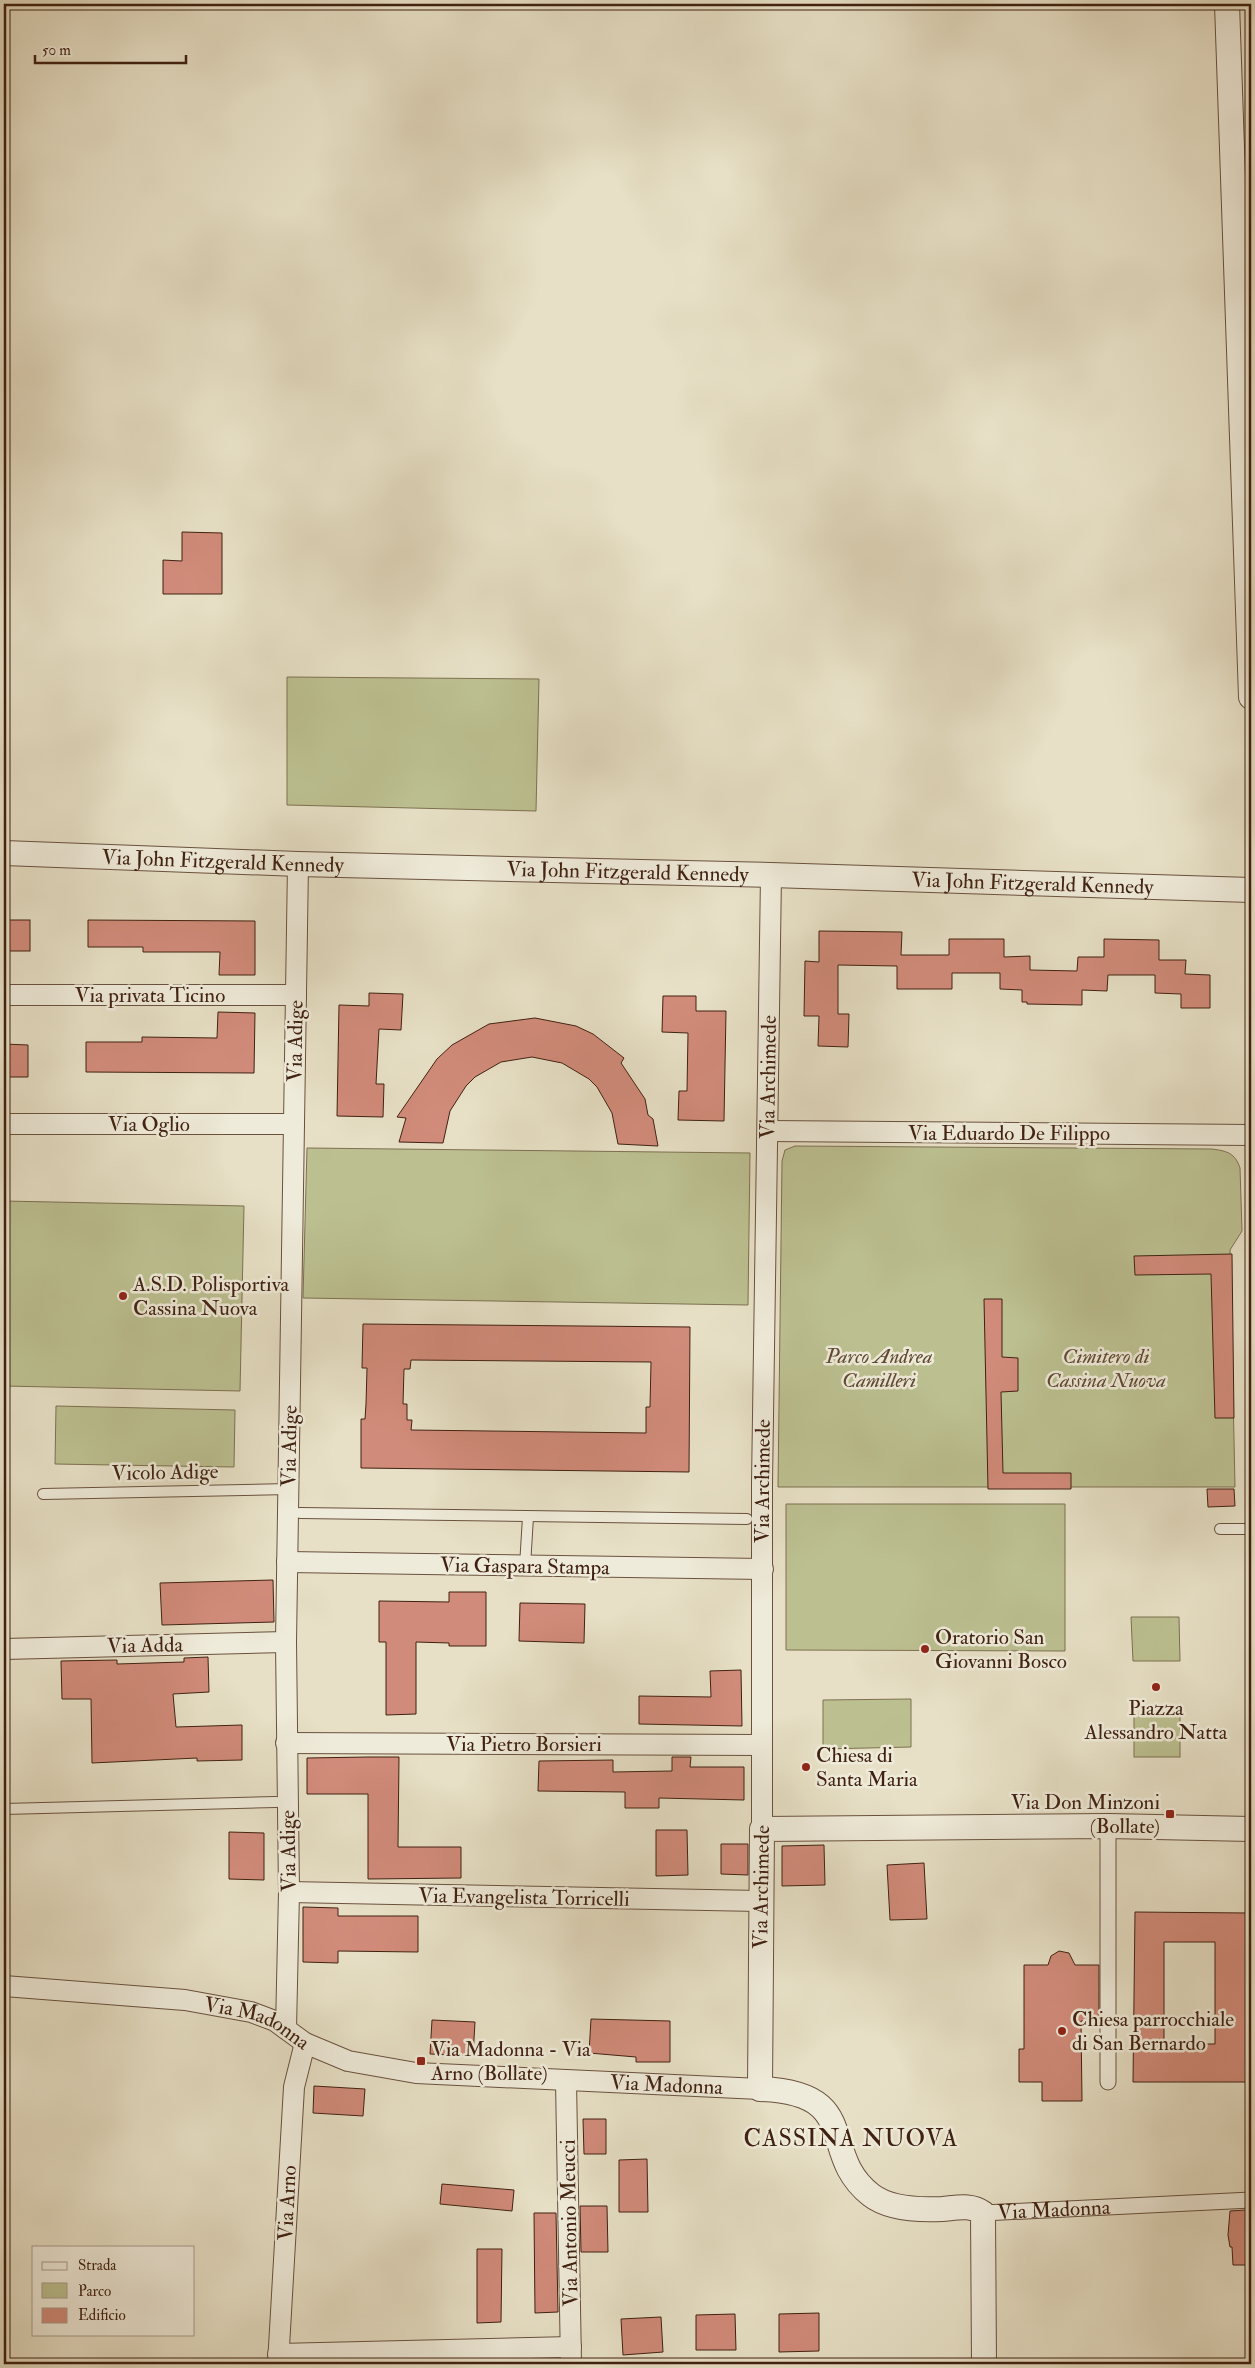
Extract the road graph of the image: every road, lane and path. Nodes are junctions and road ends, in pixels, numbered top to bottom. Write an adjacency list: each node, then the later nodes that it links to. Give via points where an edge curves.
1 (1227, 4): 2 (street)
2 (1251, 697)
3 (4, 853): 4 (street, Via John Fitzgerald Kennedy)
4 (298, 864): 5 (street, Via John Fitzgerald Kennedy); 8 (street, Via Adige)
5 (771, 874): 6 (street, Via John Fitzgerald Kennedy); 11 (street, Via Archimede)
6 (1251, 890)
7 (4, 995): 8 (street, Via privata Ticino)
8 (296, 996): 10 (street, Via Adige)
9 (4, 1124): 10 (street, Via Oglio)
10 (294, 1124): 13 (street, Via Adige)
11 (768, 1131): 12 (street, Via Eduardo De Filippo); 22 (street, Via Archimede)
12 (1251, 1135)
13 (289, 1488): 14 (lane, Vicolo Adige); 20 (street, Via Adige)
14 (43, 1494)
15 (300, 1512): 16 (lane)
16 (528, 1517): 17 (lane); 21 (lane)
17 (747, 1519)
18 (1251, 1529): 19 (lane)
19 (1220, 1530)
20 (287, 1562): 21 (street, Via Gaspara Stampa); 23 (street, Via Adige)
21 (525, 1566): 22 (street, Via Gaspara Stampa)
22 (763, 1569): 26 (street, Via Archimede)
23 (286, 1642): 24 (street, Via Adda); 25 (street, Via Adige)
24 (4, 1649)
25 (286, 1743): 26 (street, Via Pietro Borsieri); 27 (street, Via Adige)
26 (762, 1745): 31 (street, Via Archimede)
27 (281, 1802): 28 (lane); 32 (street, Via Adige)
28 (4, 1809)
29 (1108, 1826): 30 (street); 31 (street); 38 (street)
30 (1251, 1828)
31 (762, 1829): 33 (street, Via Archimede)
32 (288, 1892): 33 (street, Via Evangelista Torricelli); 35 (street, Via Adige)
33 (760, 1902): 39 (street, Via Archimede)
34 (4, 1986): 35 (street, Via Madonna, via 185,2000 251,2012)
35 (286, 2029): 36 (street, Via Madonna)
36 (305, 2043): 37 (street, Via Madonna, via 352,2062 416,2073); 44 (street, Via Arno, via 294,2087)
37 (566, 2082): 39 (street, Via Madonna); 42 (street, Via Antonio Meucci)
38 (1108, 2082)
39 (760, 2089): 41 (street, Via Madonna, via 800,2094 825,2110 852,2173 873,2197 907,2207 968,2207)
40 (1251, 2200): 41 (street, Via Madonna)
41 (983, 2213): 45 (street)
42 (571, 2356): 43 (street)
43 (431, 2357): 44 (street)
44 (278, 2359)
45 (984, 2364)

